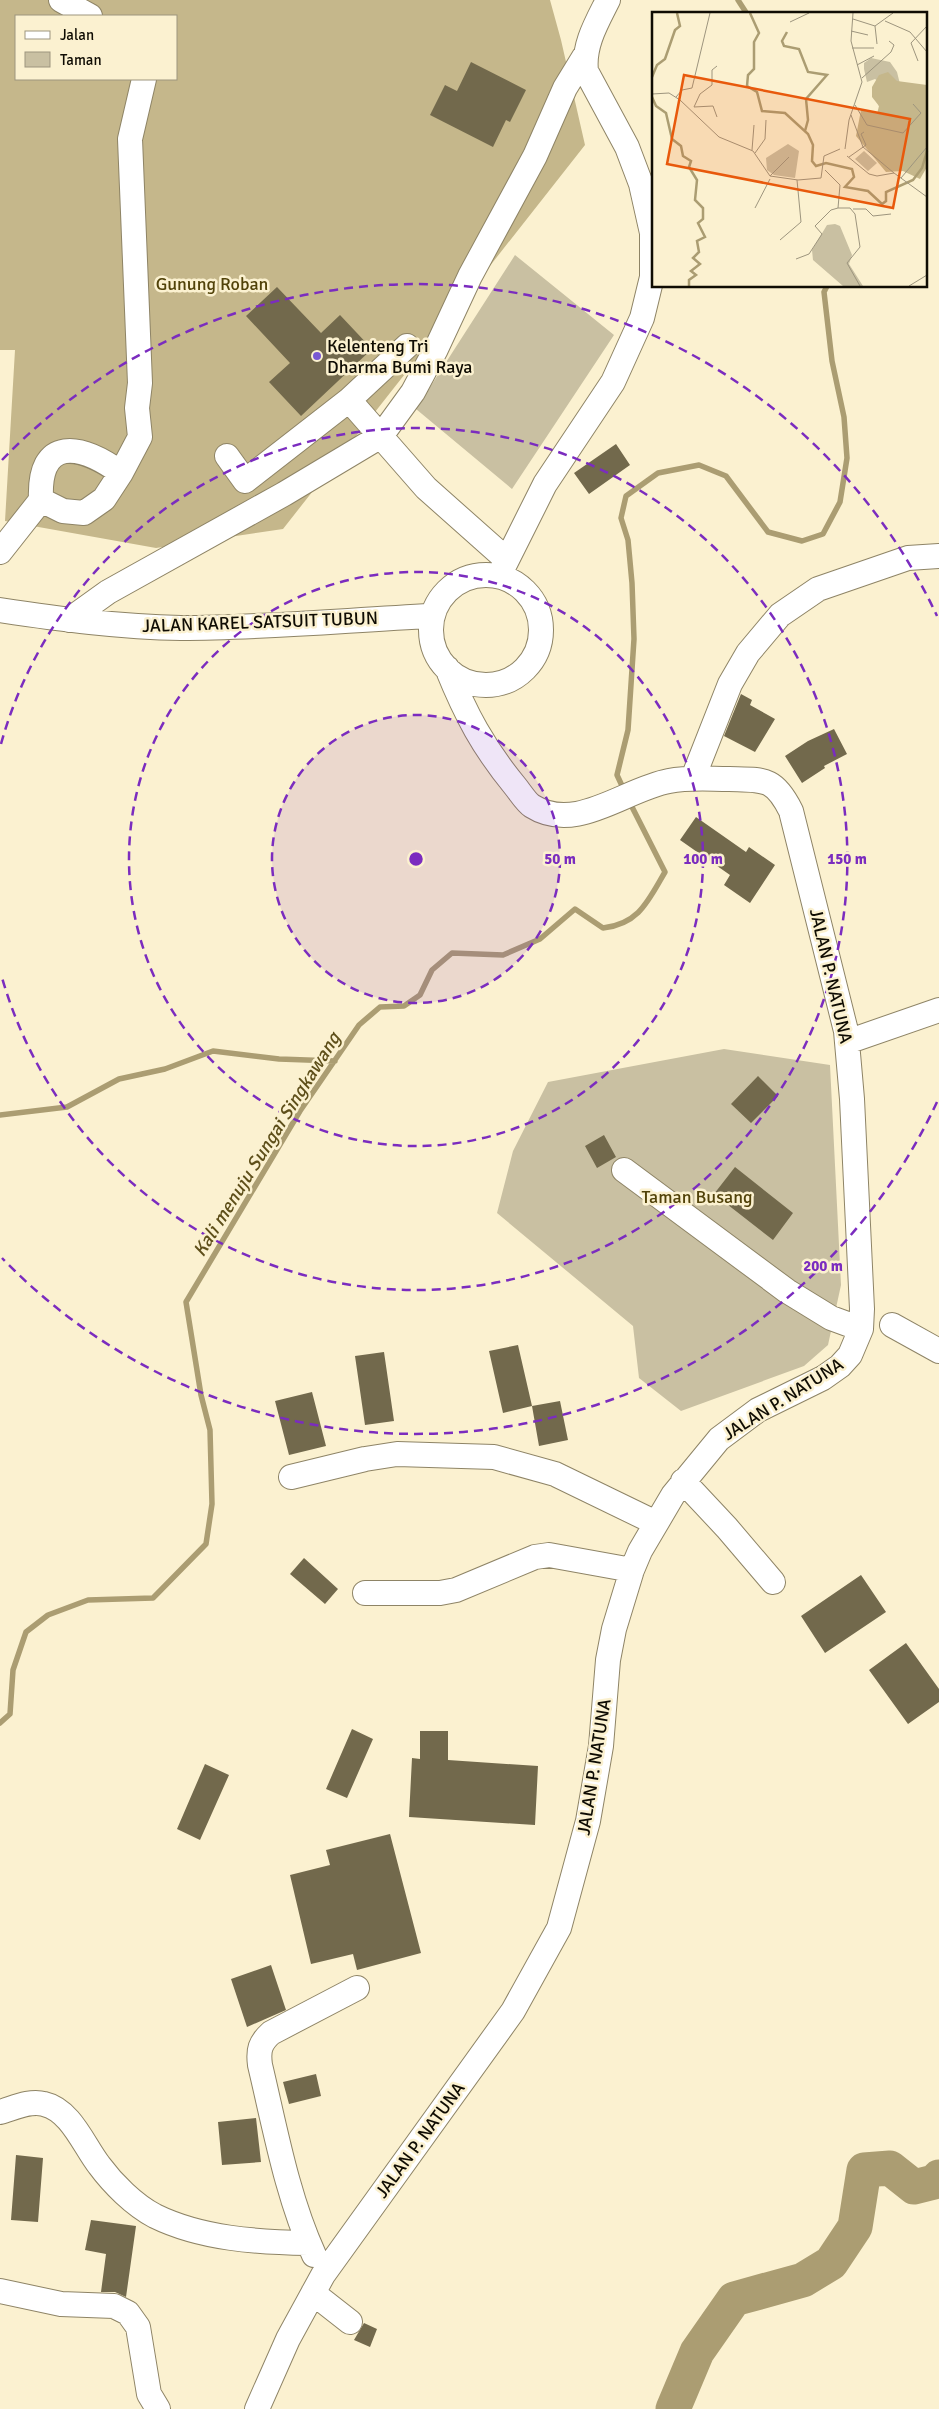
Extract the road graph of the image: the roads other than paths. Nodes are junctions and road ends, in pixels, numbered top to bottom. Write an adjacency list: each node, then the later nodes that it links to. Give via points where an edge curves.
1 (61, 0): 3 (street)
2 (608, 0): 4 (street)
3 (88, 15)
4 (584, 58): 8 (street, via 565,88 535,156 470,276 436,349 413,392); 14 (street, via 590,82 628,147 641,184 652,233 652,277 642,318 613,382 545,484)
5 (144, 80): 10 (street, via 130,138 140,436)
6 (407, 346): 7 (street)
7 (349, 400): 8 (street); 9 (street, via 245,481)
8 (382, 436): 14 (street, via 426,488); 17 (street, via 108,592)
9 (227, 456)
10 (121, 473): 11 (street, via 104,500 84,513 63,511); 11 (street, via 100,458 75,452 58,453 45,464 40,483)
11 (41, 500): 12 (street)
12 (0, 552)
13 (939, 556): 19 (street, via 908,558 818,589 780,615 748,653 730,684)
14 (503, 568): 16 (street, via 471,576 446,591); 18 (street, via 524,591 540,616 540,645 525,670 500,685 472,685)
15 (0, 610): 17 (street, JALAN KAREL SATSUIT TUBUN)
16 (431, 616): 17 (street, JALAN KAREL SATSUIT TUBUN, via 181,628); 18 (street, via 432,646)
17 (68, 620)
18 (447, 668): 19 (street, JALAN P. NATUNA, via 467,716 496,762 531,806 558,816 571,816 640,789)
19 (694, 778): 21 (street, JALAN P. NATUNA, via 763,780 784,796 791,811 840,1002)
20 (939, 1010): 21 (street)
21 (847, 1042): 23 (street, JALAN P. NATUNA)
22 (624, 1170): 23 (street, via 787,1291 832,1318)
23 (873, 1321): 24 (street); 26 (street, JALAN P. NATUNA, via 840,1366 737,1424 704,1454)
24 (939, 1351)
25 (291, 1477): 27 (street, via 397,1454 494,1457 555,1474)
26 (683, 1481): 27 (street, JALAN P. NATUNA); 29 (street)
27 (656, 1523): 28 (street, JALAN P. NATUNA)
28 (632, 1570): 30 (street, via 549,1555 535,1557 456,1590); 34 (street, JALAN P. NATUNA, via 608,1660 601,1746 588,1821 559,1928 514,2011)
29 (773, 1582)
30 (366, 1593)
31 (356, 1988): 33 (street, via 271,2033 258,2051 284,2161)
32 (0, 2112): 33 (street, via 29,2103 53,2107 64,2115 100,2166 126,2195 155,2216 249,2242)
33 (308, 2243): 34 (street)
34 (318, 2284): 36 (street); 38 (street, JALAN P. NATUNA, via 288,2339)
35 (0, 2291): 37 (street, via 61,2304 114,2306 128,2313 138,2327 149,2394)
36 (350, 2322)
37 (158, 2409)
38 (257, 2409)

